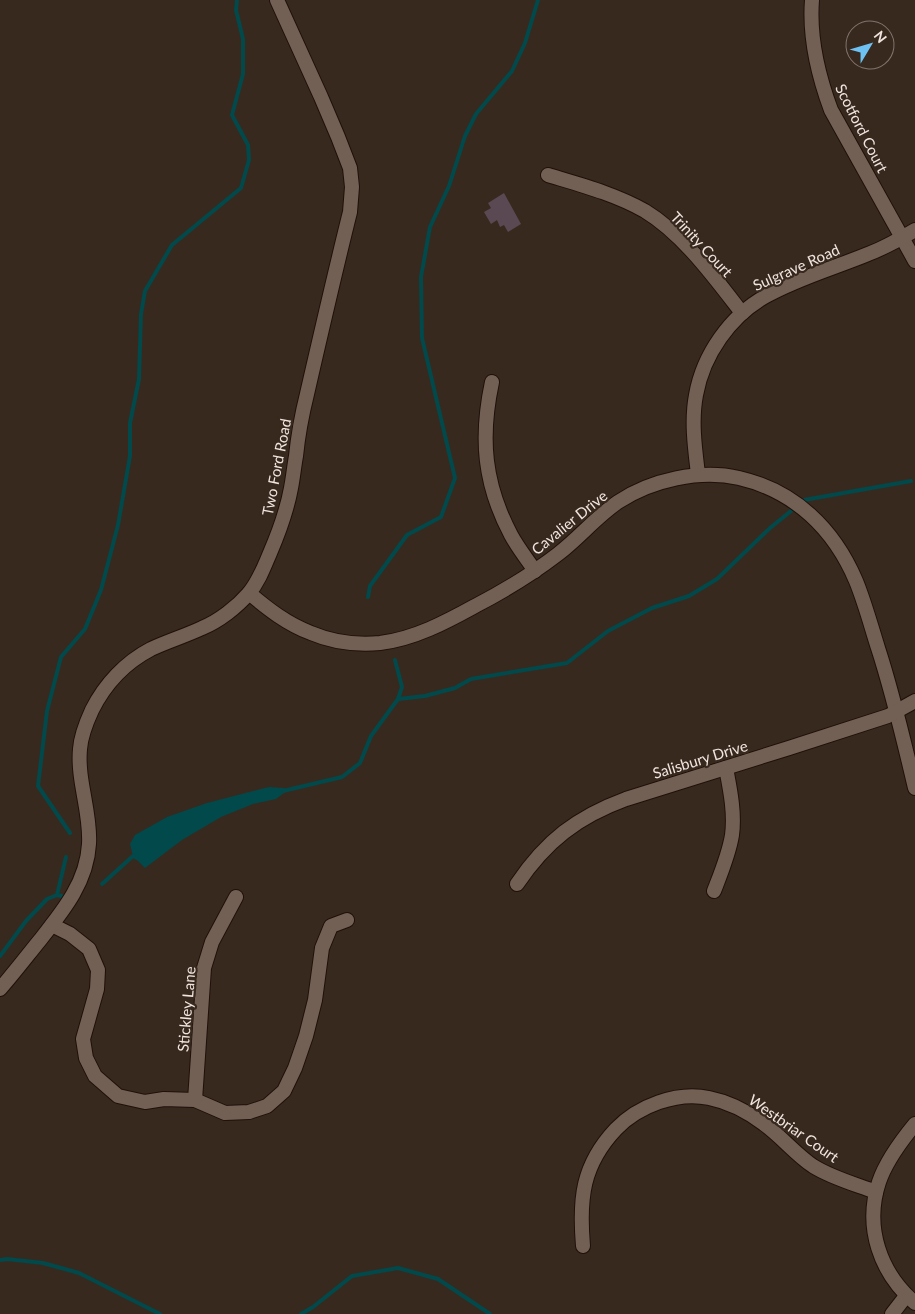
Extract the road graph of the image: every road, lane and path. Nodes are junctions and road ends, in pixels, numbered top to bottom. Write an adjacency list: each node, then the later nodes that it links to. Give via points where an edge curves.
1 (278, 0): 11 (street, Two Ford Road, via 338,137 350,168 352,187 350,212 306,395 287,508 261,574)
2 (812, 0): 5 (street, Scotford Court, via 816,60 831,110)
3 (548, 175): 7 (street, Trinity Court, via 597,190 646,212 681,240)
4 (915, 230): 5 (street, Sulgrave Road)
5 (902, 238): 6 (street, Scotford Court); 7 (street, Sulgrave Road, via 767,296)
6 (915, 261)
7 (742, 314): 9 (street, Sulgrave Road, via 715,346 700,377 694,410)
8 (492, 382): 10 (street, via 485,424 485,451 493,494 512,538)
9 (698, 474): 10 (street, Cavalier Drive, via 656,484 619,501); 13 (street, Cavalier Drive, via 730,476 767,487 786,496 819,522 845,557 855,580)
10 (535, 571): 11 (street, Cavalier Drive, via 499,594 430,629 381,643 343,642 312,634 279,617)
11 (248, 593): 20 (street, Two Ford Road, via 221,618 132,661 95,704 80,750 89,835 86,863 73,896)
12 (915, 701): 13 (street, Salisbury Drive)
13 (897, 712): 14 (street, Salisbury Drive); 15 (street, Cavalier Drive)
14 (726, 768): 16 (street, Salisbury Drive, via 626,799 584,818 542,850); 17 (street, via 732,834)
15 (915, 788)
16 (517, 884)
17 (714, 891)
18 (236, 897): 22 (street, Stickley Lane, via 212,942 204,968)
19 (347, 920): 22 (street, via 331,926 322,948 306,1036 296,1068 284,1091 267,1106 249,1112 225,1113)
20 (52, 924): 21 (street, Two Ford Road); 22 (street, via 89,949 98,970 97,990 83,1039 86,1058 95,1076 118,1096 145,1102)
21 (0, 989)
22 (195, 1100)
23 (915, 1124): 24 (street, via 893,1154)
24 (876, 1192): 25 (street, Westbriar Court, via 814,1166 766,1125 732,1105 699,1096 681,1097 644,1109 618,1127 604,1142 585,1183 581,1225); 26 (street, via 874,1225 877,1246 891,1277)
25 (583, 1246)
26 (911, 1300): 27 (street)
27 (892, 1314)

